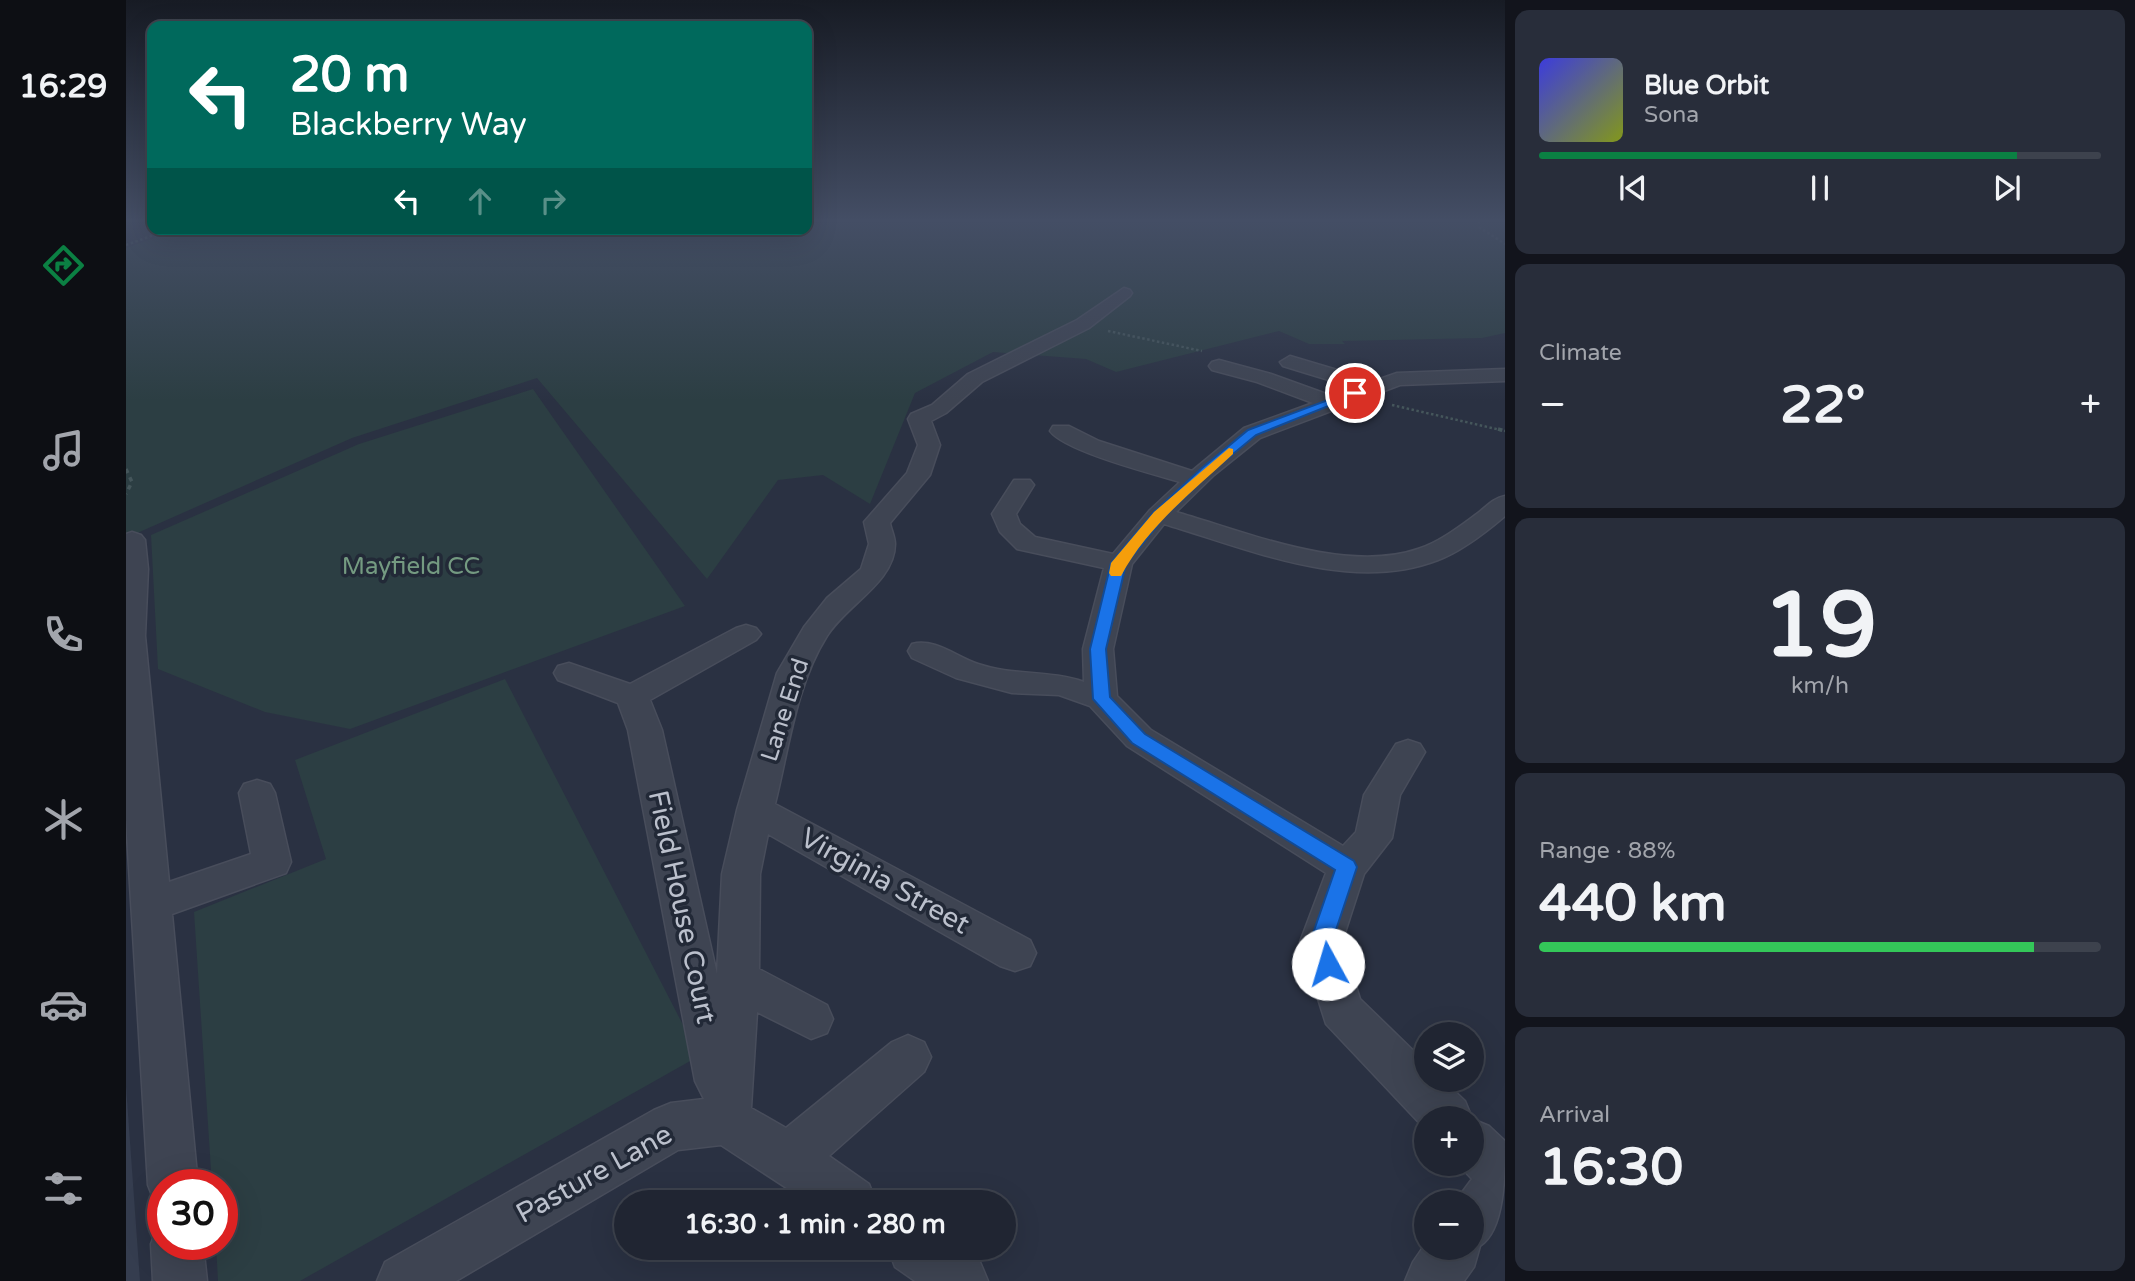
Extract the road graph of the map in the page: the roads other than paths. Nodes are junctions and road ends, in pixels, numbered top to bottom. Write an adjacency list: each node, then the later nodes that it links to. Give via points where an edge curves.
1 (1124, 293): 20 (street, Lane End, via 1083,324 975,378 939,409 919,419 929,445 918,475 877,522 882,544 874,572 837,604 792,673)
2 (1290, 362): 5 (street)
3 (1219, 366): 5 (street)
4 (1500, 379): 5 (street, via 1397,379)
5 (1353, 394): 7 (street, via 1252,433)
6 (1061, 431): 7 (street, via 1091,446)
7 (1197, 480): 10 (street)
8 (1022, 485): 12 (street, via 1004,514 1009,527 1026,543)
9 (1505, 503): 10 (street, via 1425,556 1372,565 1332,563)
10 (1159, 515): 12 (street)
11 (132, 540): 22 (street, via 130,636)
12 (1119, 563): 17 (street, via 1098,649)
13 (746, 634): 16 (street)
14 (923, 651): 17 (street, via 967,671 1012,682 1062,685)
15 (569, 673): 16 (street)
16 (632, 696): 28 (street, Field House Court, via 645,730)
17 (1101, 699): 21 (street, via 1139,738)
18 (1408, 752): 21 (street, via 1382,795 1373,838)
19 (257, 793): 22 (street, via 272,862)
20 (755, 810): 23 (street, Virginia Street); 24 (street, Lane End, via 741,874)
21 (1346, 867): 27 (street, via 1321,942 1342,1010)
22 (153, 904): 31 (street)
23 (1015, 953)
24 (738, 979): 25 (street); 28 (street, Lane End)
25 (811, 1019)
26 (908, 1057): 30 (street)
27 (1436, 1106)
28 (726, 1120): 30 (street); 39 (street, Pasture Lane, via 671,1127)
29 (1484, 1155): 32 (street)
30 (789, 1158): 33 (street)
31 (172, 1169)
32 (1505, 1176): 34 (street)
33 (834, 1190)
34 (1484, 1206)
35 (178, 1260): 38 (street)
36 (931, 1260): 40 (street)
37 (1447, 1260): 41 (street)
38 (180, 1281)
39 (404, 1281)
40 (961, 1281)
41 (1432, 1281)

